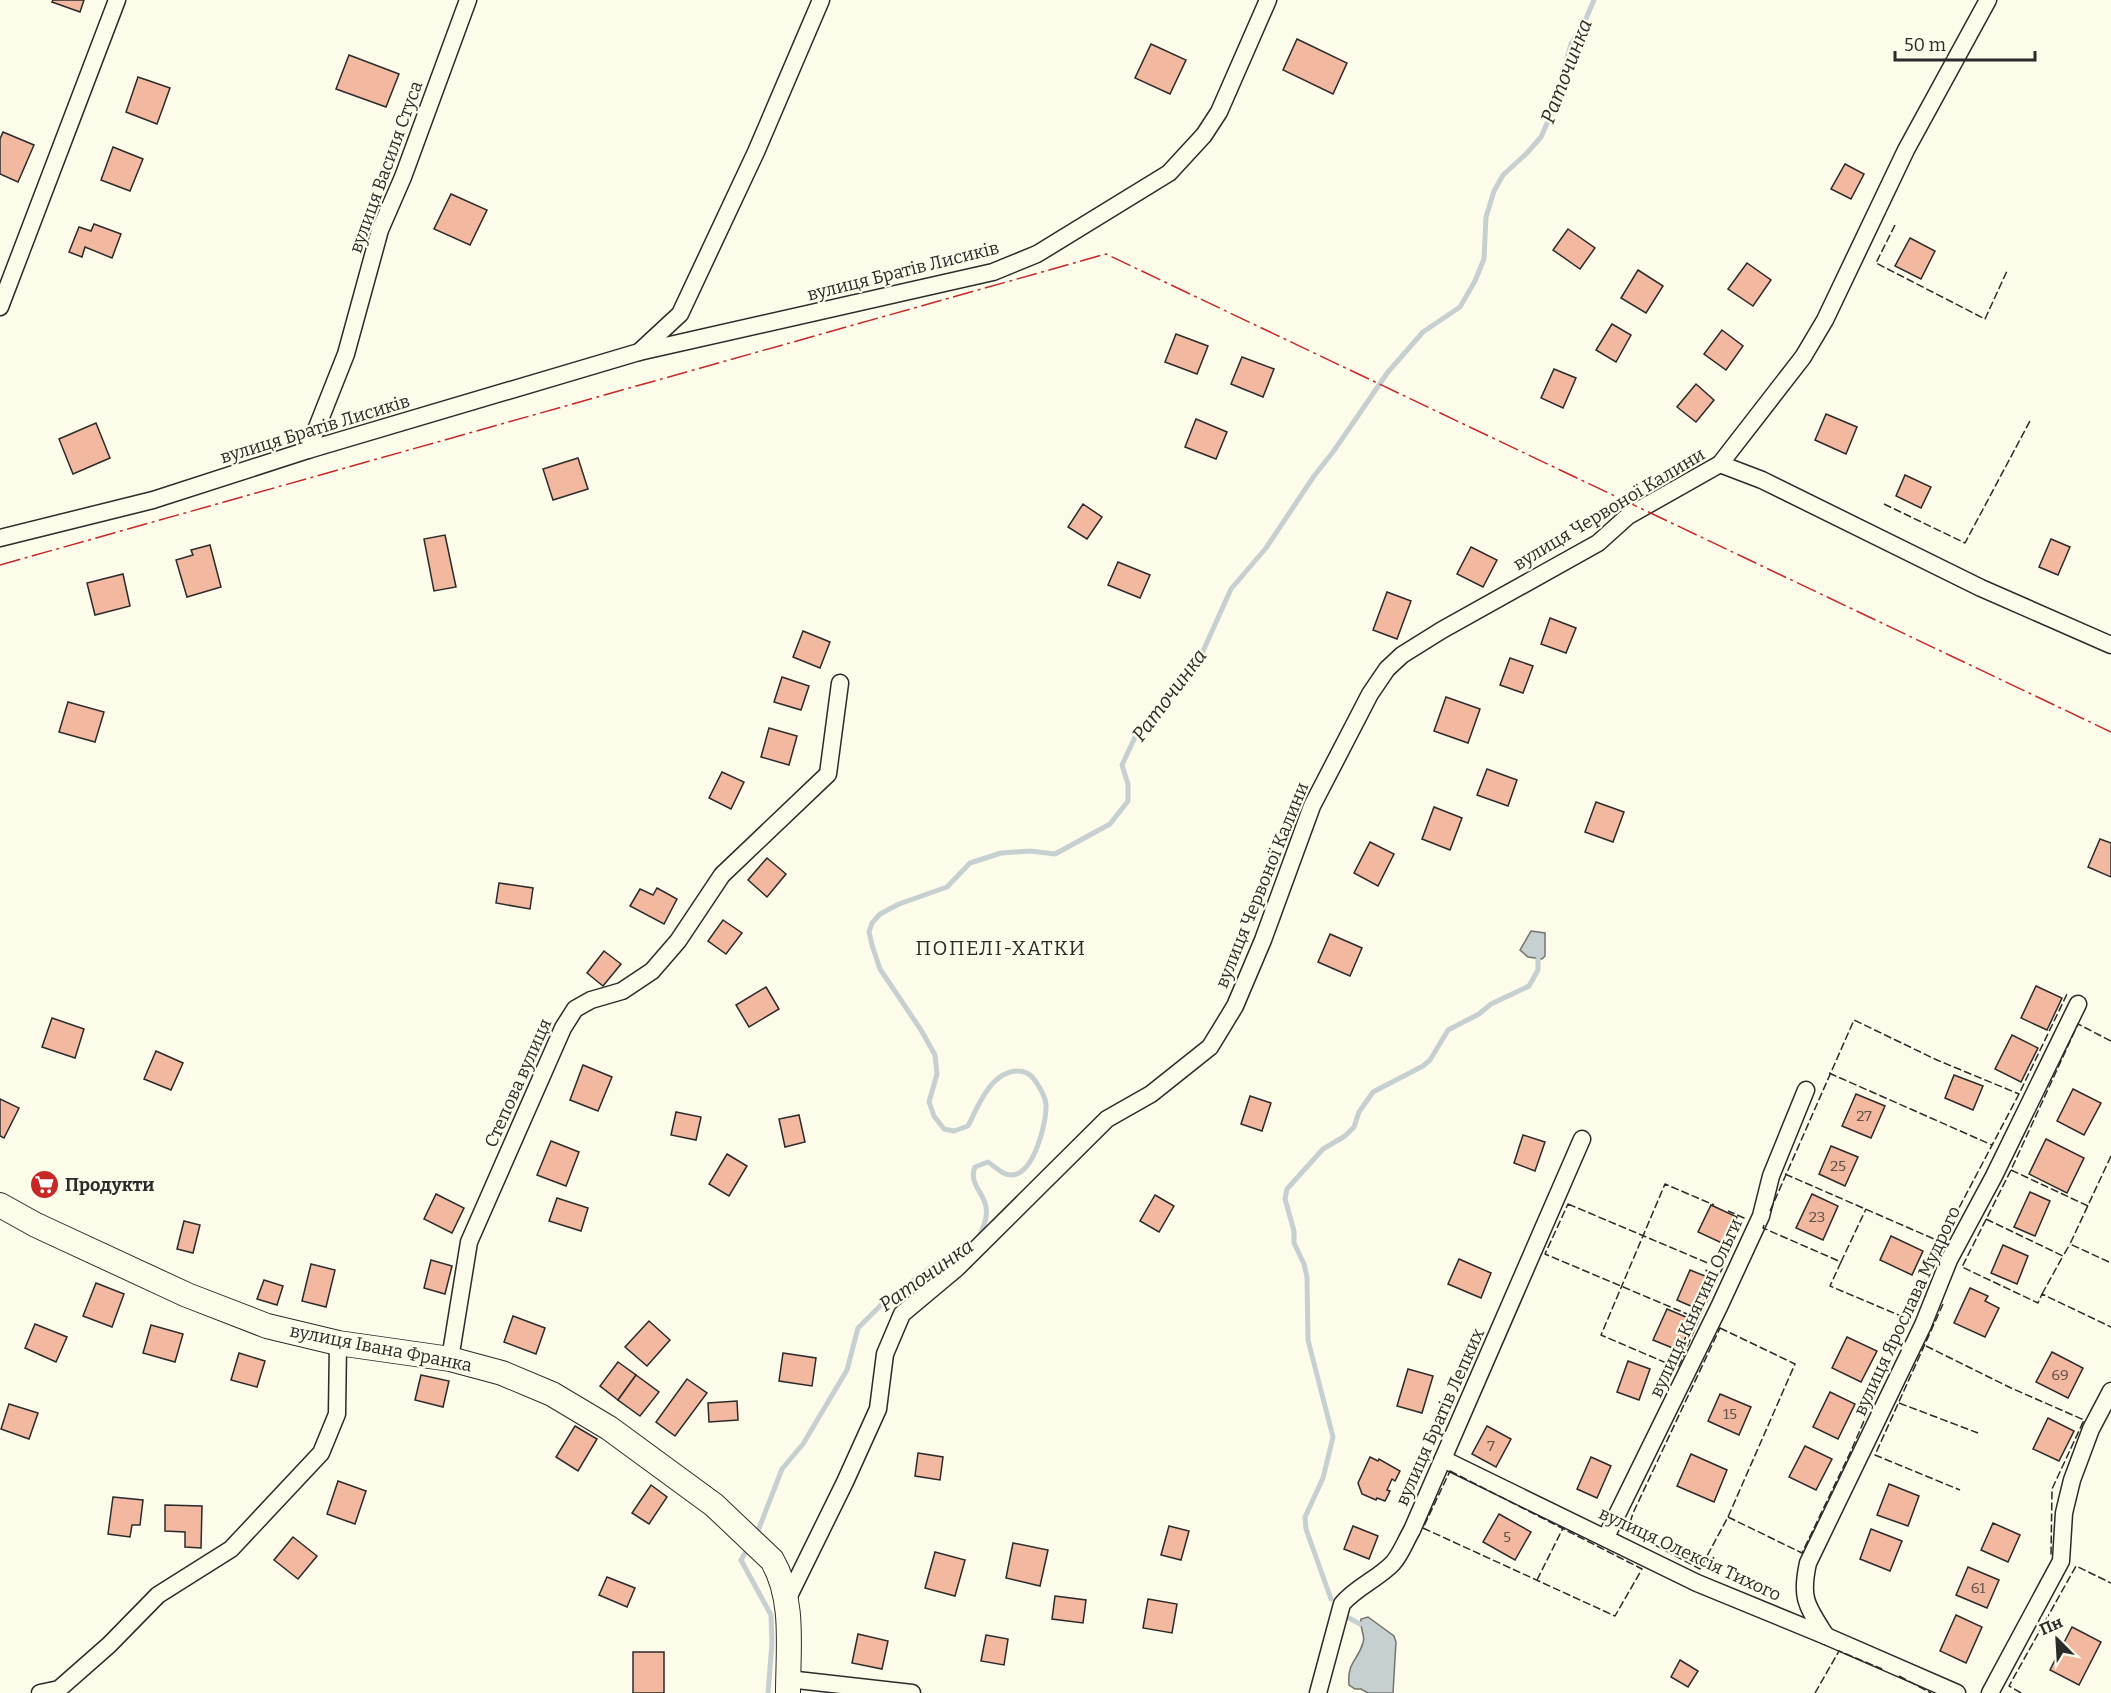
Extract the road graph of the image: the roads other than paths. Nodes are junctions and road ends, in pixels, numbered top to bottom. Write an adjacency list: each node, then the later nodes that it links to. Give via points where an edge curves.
1 (117, 0): 6 (street)
2 (468, 0): 8 (street, вулиця Василя Стуса, via 380,230 346,354)
3 (821, 0): 7 (street, вулиця Братів Лисиків, via 680,314)
4 (1269, 0): 7 (street, вулиця Братів Лисиків, via 1219,112 1204,135 1169,173 1037,254 993,272)
5 (1988, 0): 9 (street, вулиця Червоної Калини, via 1906,150 1825,320 1803,357)
6 (0, 307)
7 (639, 352): 8 (street, вулиця Братів Лисиків)
8 (308, 450): 10 (street, вулиця Братів Лисиків, via 153,500)
9 (1720, 464): 11 (street, via 1762,480 1981,588); 22 (street, вулиця Червоної Калини, via 1628,516 1598,543 1442,630 1387,669 1312,806 1263,940 1235,1006 1210,1047 1151,1094 1107,1119 957,1268 902,1314 885,1354 878,1409)
10 (0, 538)
11 (2111, 645)
12 (840, 683): 18 (street, Степова вулиця, via 828,774 722,875 678,941 652,971 622,991 575,1009 562,1028 469,1242)
13 (2078, 1005): 23 (street, вулиця Ярослава Мудрого, via 1949,1260 1923,1324 1808,1563 1804,1596)
14 (1806, 1090): 21 (street, вулиця Княгині Ольги, via 1771,1176 1761,1216)
15 (1582, 1139): 20 (street, вулиця Братів Лепких)
16 (0, 1205): 17 (main road, вулиця Івана Франка, via 187,1295 267,1326)
17 (338, 1343): 18 (main road, вулиця Івана Франка); 25 (street, via 337,1414 321,1453 231,1549 158,1595 59,1689)
18 (450, 1359): 22 (main road, вулиця Івана Франка, via 502,1373 552,1394 609,1428 714,1504 760,1547 779,1571)
19 (2111, 1390): 29 (street, via 2072,1480 2064,1513 2061,1561)
20 (1443, 1459): 21 (street, вулиця Олексія Тихого); 27 (street, вулиця Братів Лепких, via 1395,1560 1342,1604)
21 (1606, 1537): 23 (street, вулиця Олексія Тихого, via 1697,1582)
22 (787, 1600): 24 (main road, вулиця Івана Франка)
23 (1826, 1635): 28 (street, вулиця Олексія Тихого)
24 (788, 1686): 26 (street)
25 (40, 1693)
26 (912, 1693)
27 (1318, 1693)
28 (1957, 1693)
29 (1990, 1693)

